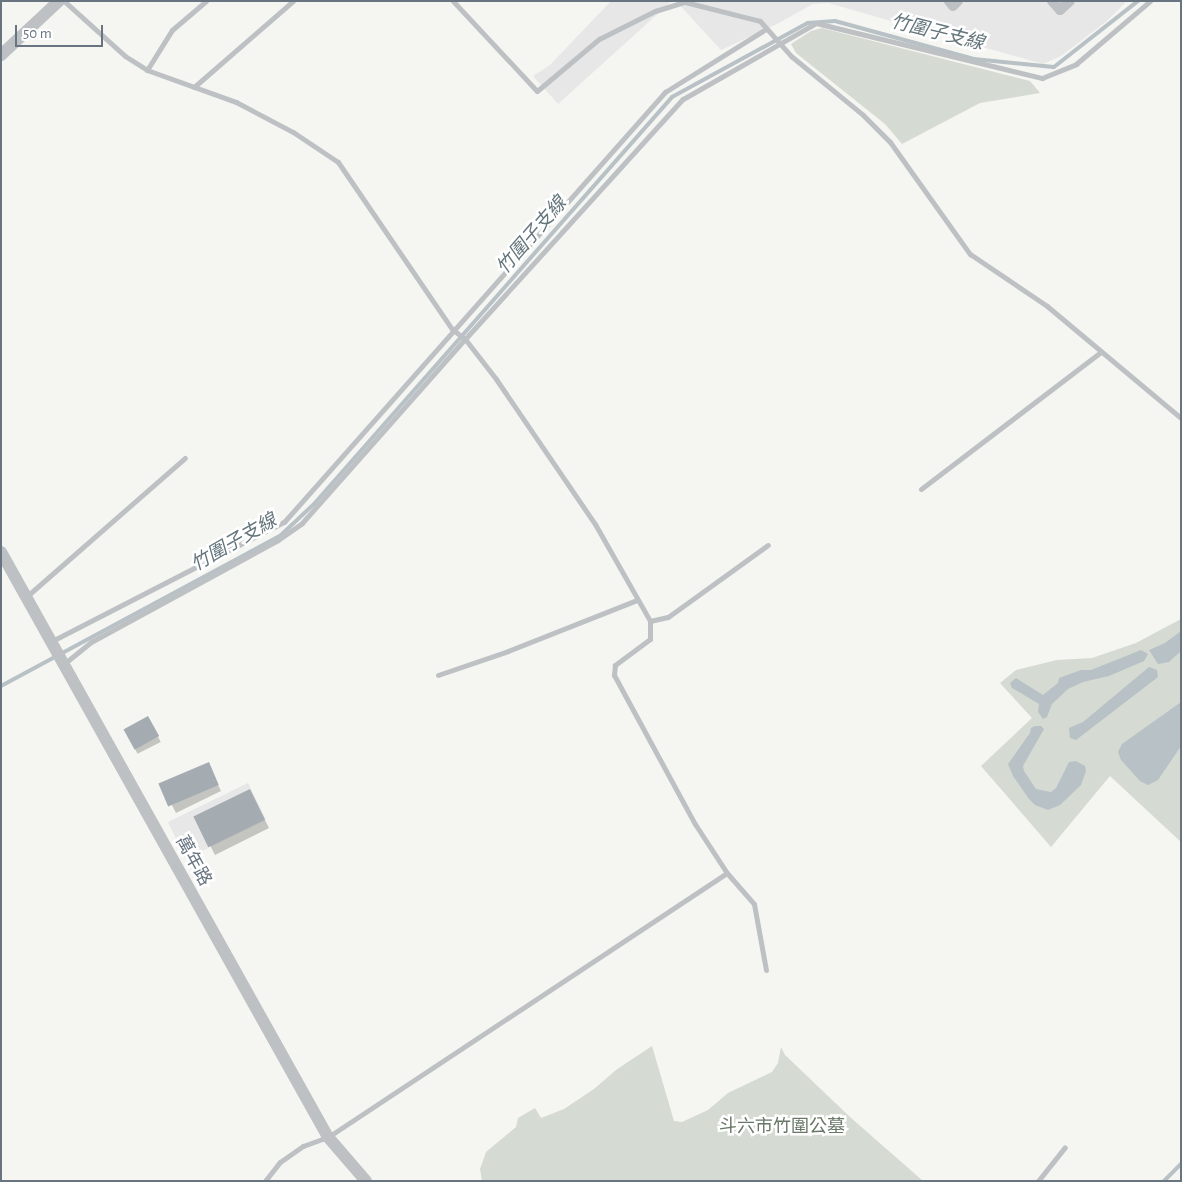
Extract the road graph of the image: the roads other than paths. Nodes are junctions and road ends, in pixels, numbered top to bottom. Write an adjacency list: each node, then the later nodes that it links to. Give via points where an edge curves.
1 (59, 1): 13 (street)
2 (64, 1): 14 (lane, via 125,56)
3 (206, 1): 14 (lane, via 172,30)
4 (293, 1): 15 (lane)
5 (453, 1): 11 (lane, via 537,91 600,40 655,11 684,2 760,22)
6 (949, 1): 7 (street, via 953,6)
7 (958, 1)
8 (1052, 1): 9 (street, via 1060,10)
9 (1070, 1)
10 (1150, 1): 12 (lane, via 1076,64 1042,78 816,23)
11 (766, 29): 12 (lane); 16 (lane, via 665,92)
12 (781, 45): 17 (lane, via 683,99); 18 (lane, via 890,142 970,254 1047,306)
13 (1, 55)
14 (147, 70): 15 (lane)
15 (194, 87): 16 (lane, via 236,102 293,132 338,162)
16 (452, 329): 17 (lane); 27 (lane, via 284,522)
17 (465, 339): 25 (lane, via 595,524); 28 (lane, via 302,523 278,540 91,642)
18 (1101, 352): 19 (lane); 21 (lane)
19 (1181, 418)
20 (185, 458): 24 (lane)
21 (921, 489)
22 (768, 545): 26 (lane, via 668,617)
23 (1, 552): 24 (street, 萬年路)
24 (26, 597): 27 (street, 萬年路)
25 (637, 600): 26 (lane); 29 (lane)
26 (650, 621): 30 (lane, via 650,639 615,664 614,675 695,824)
27 (50, 642): 28 (street, 萬年路)
28 (63, 665): 32 (street, 萬年路)
29 (438, 675)
30 (727, 873): 31 (lane, via 754,904); 32 (lane)
31 (766, 970)
32 (328, 1137): 34 (lane, via 304,1146 280,1162); 35 (street, 萬年路)
33 (1065, 1147): 36 (lane)
34 (265, 1181)
35 (366, 1181)
36 (1038, 1181)

